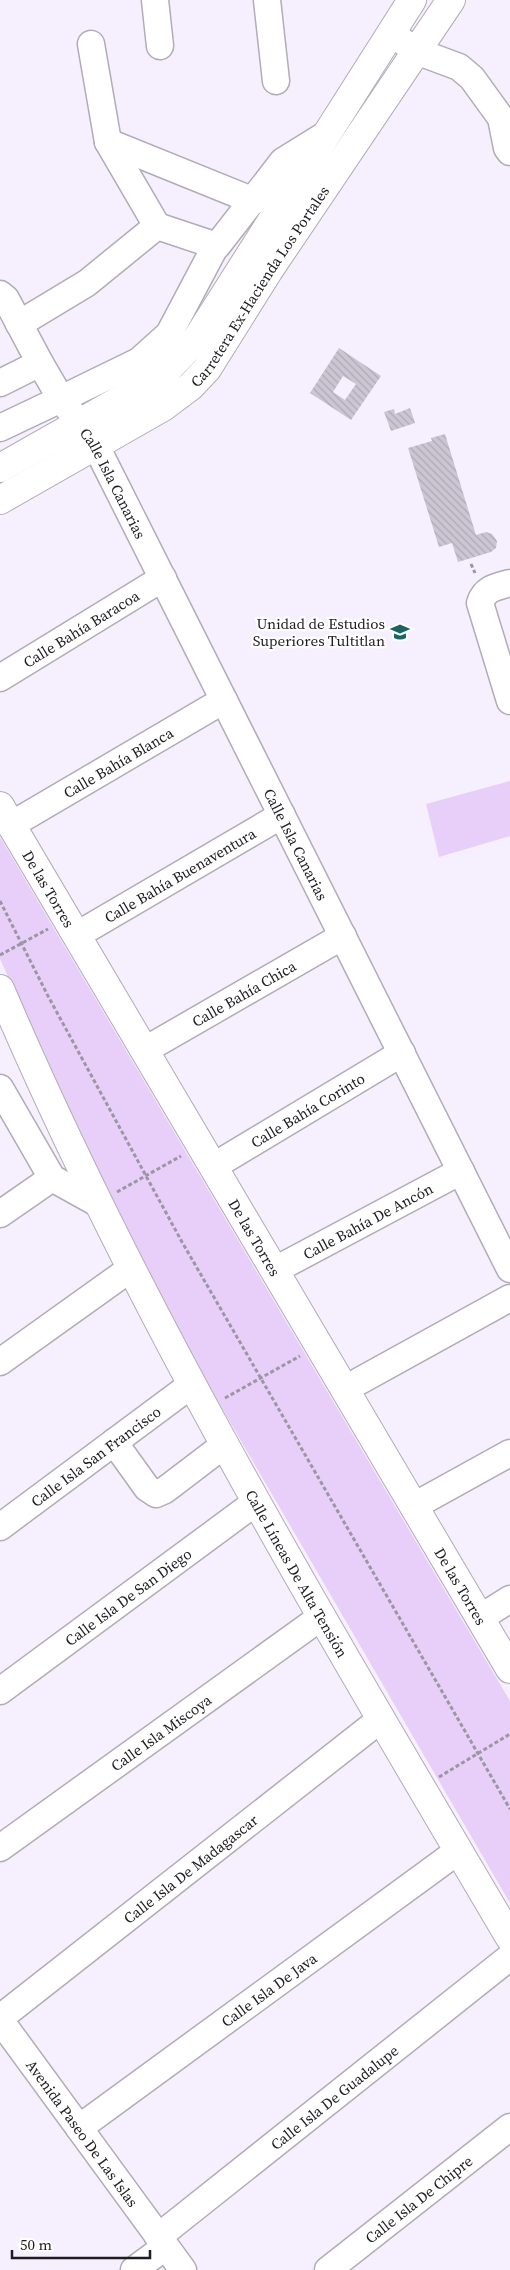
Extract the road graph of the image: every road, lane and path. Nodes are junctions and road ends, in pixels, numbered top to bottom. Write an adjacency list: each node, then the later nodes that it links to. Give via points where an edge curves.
1 (155, 0): 7 (street)
2 (267, 0): 11 (street)
3 (412, 0): 5 (main road, Carretera Ex-Hacienda Los Portales)
4 (451, 0): 8 (main road, Carretera Ex-Hacienda Los Portales)
5 (391, 33): 8 (street); 9 (main road, Carretera Ex-Hacienda Los Portales)
6 (91, 44): 14 (street)
7 (160, 46)
8 (416, 51): 10 (main road, Carretera Ex-Hacienda Los Portales); 12 (street, via 459,67)
9 (370, 63): 10 (street); 13 (main road, Carretera Ex-Hacienda Los Portales)
10 (397, 79): 26 (main road, Carretera Ex-Hacienda Los Portales, via 207,369 163,407)
11 (276, 81)
12 (506, 120): 15 (street)
13 (325, 135): 16 (street, via 283,161); 24 (main road, Carretera Ex-Hacienda Los Portales, via 196,340 159,378)
14 (108, 142): 16 (street); 17 (street)
15 (510, 152)
16 (254, 201): 18 (street)
17 (157, 226): 18 (street); 20 (street, via 87,283)
18 (215, 247): 23 (street, via 169,334 139,361)
19 (0, 294): 20 (street, Calle Isla Canarias)
20 (19, 324): 21 (street, Calle Isla Canarias)
21 (40, 363): 22 (street); 23 (street, Calle Isla Canarias)
22 (0, 384): 25 (street)
23 (61, 398): 24 (street, Calle Isla Canarias); 25 (street)
24 (78, 423): 26 (street, Calle Isla Canarias); 27 (main road, Carretera Ex-Hacienda Los Portales)
25 (10, 424)
26 (95, 444): 28 (main road, Carretera Ex-Hacienda Los Portales); 29 (street, Calle Isla Canarias)
27 (0, 468)
28 (0, 500)
29 (163, 578): 32 (street, Calle Bahía Baracoa); 33 (street, Calle Isla Canarias)
30 (510, 583): 31 (street, via 489,589 480,603)
31 (504, 660): 34 (street)
32 (0, 678)
33 (224, 700): 35 (street, Calle Bahía Blanca); 36 (street, Calle Isla Canarias)
34 (510, 701)
35 (6, 815): 38 (main road, De las Torres)
36 (282, 815): 38 (street, Calle Bahía Buenaventura); 39 (street, Calle Isla Canarias)
37 (0, 901): 40 (path)
38 (72, 927): 40 (path); 43 (main road, De las Torres)
39 (343, 936): 43 (street, Calle Bahía Chica); 44 (street, Calle Isla Canarias)
40 (21, 943): 41 (path); 48 (path)
41 (0, 954)
42 (0, 989): 50 (main road, Calle Líneas De Alta Tensión)
43 (145, 1050): 46 (main road, De las Torres)
44 (402, 1053): 46 (street, Calle Bahía Corinto); 47 (street, Calle Isla Canarias)
45 (0, 1088): 49 (street)
46 (207, 1155): 48 (path); 54 (main road, De las Torres)
47 (461, 1171): 53 (street, Calle Isla Canarias); 54 (street, Calle Bahía De Ancón)
48 (146, 1176): 50 (path); 58 (path)
49 (52, 1178): 50 (street); 51 (street)
50 (97, 1203): 52 (main road, Calle Líneas De Alta Tensión)
51 (0, 1214)
52 (130, 1269): 57 (street); 59 (main road, Calle Líneas De Alta Tensión)
53 (510, 1269)
54 (275, 1270): 56 (main road, De las Torres)
55 (510, 1298): 60 (street)
56 (320, 1346): 58 (path); 60 (main road, De las Torres)
57 (0, 1362)
58 (260, 1378): 61 (path); 75 (path)
59 (191, 1385): 61 (main road, Calle Líneas De Alta Tensión); 62 (street, Calle Isla San Francisco)
60 (346, 1389): 66 (main road, De las Torres)
61 (204, 1409): 63 (main road, Calle Líneas De Alta Tensión)
62 (114, 1442): 63 (street, via 146,1488 156,1494); 67 (street, Calle Isla San Francisco)
63 (224, 1445): 65 (main road, Calle Líneas De Alta Tensión)
64 (510, 1453): 66 (street)
65 (256, 1502): 69 (main road, Calle Líneas De Alta Tensión); 72 (street, Calle Isla De San Diego)
66 (414, 1506): 70 (main road, De las Torres)
67 (0, 1527)
68 (510, 1599): 70 (street)
69 (322, 1617): 73 (main road, Calle Líneas De Alta Tensión); 78 (street, Calle Isla Miscoya)
70 (480, 1618): 71 (main road, De las Torres)
71 (510, 1669)
72 (0, 1691)
73 (381, 1719): 76 (main road, Calle Líneas De Alta Tensión); 82 (street, Calle Isla De Madagascar)
74 (510, 1734): 75 (path)
75 (477, 1754): 76 (path); 77 (path)
76 (421, 1788): 79 (main road, Calle Líneas De Alta Tensión)
77 (510, 1809)
78 (0, 1848)
79 (458, 1851): 80 (main road, Calle Líneas De Alta Tensión); 84 (street, Calle Isla De Java)
80 (510, 1938)
81 (510, 1957): 85 (street, Calle Isla De Guadalupe)
82 (0, 2019): 84 (street, Avenida Paseo De Las Islas)
83 (510, 2127): 88 (street, Calle Isla De Chipre)
84 (79, 2128): 85 (street, Avenida Paseo De Las Islas)
85 (162, 2242): 86 (street, Calle Isla De Guadalupe); 87 (street, Avenida Paseo De Las Islas)
86 (134, 2270)
87 (182, 2270)
88 (328, 2270)

